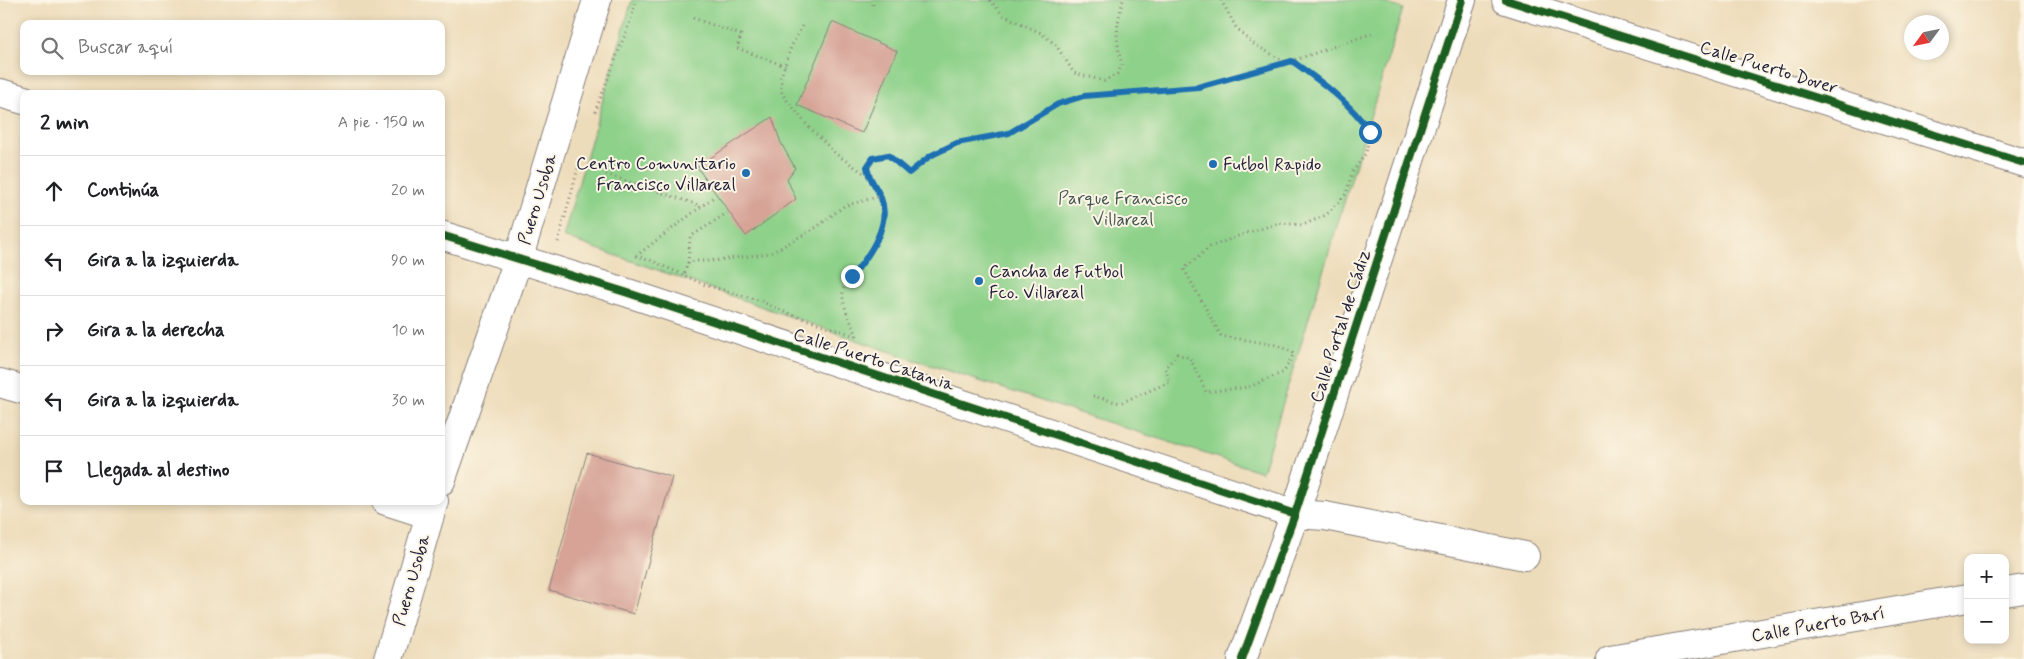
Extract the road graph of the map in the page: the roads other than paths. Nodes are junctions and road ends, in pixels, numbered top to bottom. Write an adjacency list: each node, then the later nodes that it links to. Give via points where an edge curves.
1 (1462, 0): 14 (street, Calle Portal de Cádiz)
2 (1506, 0): 6 (street, Calle Puerto Dover)
3 (592, 1): 8 (street, Puero Usoba)
4 (0, 93): 5 (street)
5 (20, 99)
6 (2024, 163)
7 (445, 236): 8 (street, Calle Puerto Catania)
8 (518, 260): 11 (street, Puero Usoba); 14 (street, Calle Puerto Catania, via 625,292)
9 (0, 383): 10 (street)
10 (20, 389)
11 (445, 470)
12 (412, 505): 13 (street)
13 (432, 508): 19 (street, Puero Usoba)
14 (1295, 514): 15 (street, Calle Puerto Catania, via 1325,516); 20 (street, Calle Portal de Cádiz)
15 (1525, 556)
16 (2024, 589): 17 (street)
17 (2009, 591)
18 (1964, 599): 21 (street, Calle Puerto Barí)
19 (388, 659)
20 (1242, 659)
21 (1610, 659)

